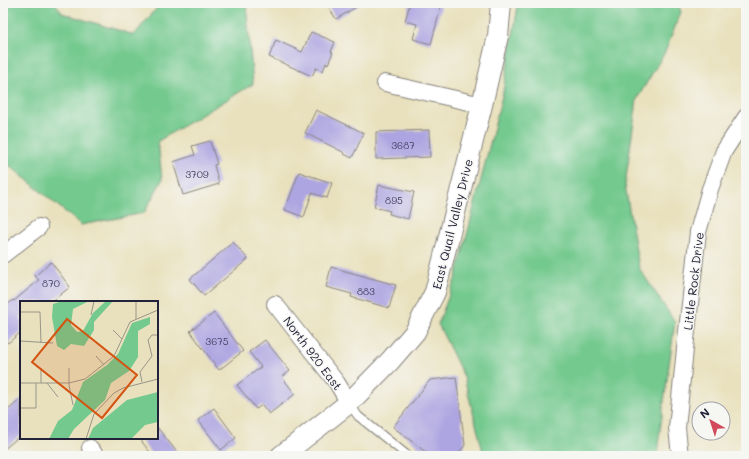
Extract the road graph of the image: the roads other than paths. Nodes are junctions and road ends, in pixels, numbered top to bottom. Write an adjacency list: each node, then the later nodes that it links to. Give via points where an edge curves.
1 (501, 3): 3 (street, East Quail Valley Drive, via 498,36)
2 (385, 83): 3 (street)
3 (482, 105): 8 (street, East Quail Valley Drive, via 435,292 415,332)
4 (746, 117): 11 (street, Little Rock Drive, via 724,151 698,232 678,428)
5 (39, 227): 6 (street)
6 (3, 255)
7 (275, 304): 8 (street, North 920 East, via 337,383)
8 (349, 403): 9 (street, East Quail Valley Drive); 10 (lane, via 358,416)
9 (281, 456)
10 (408, 456)
11 (680, 456)

